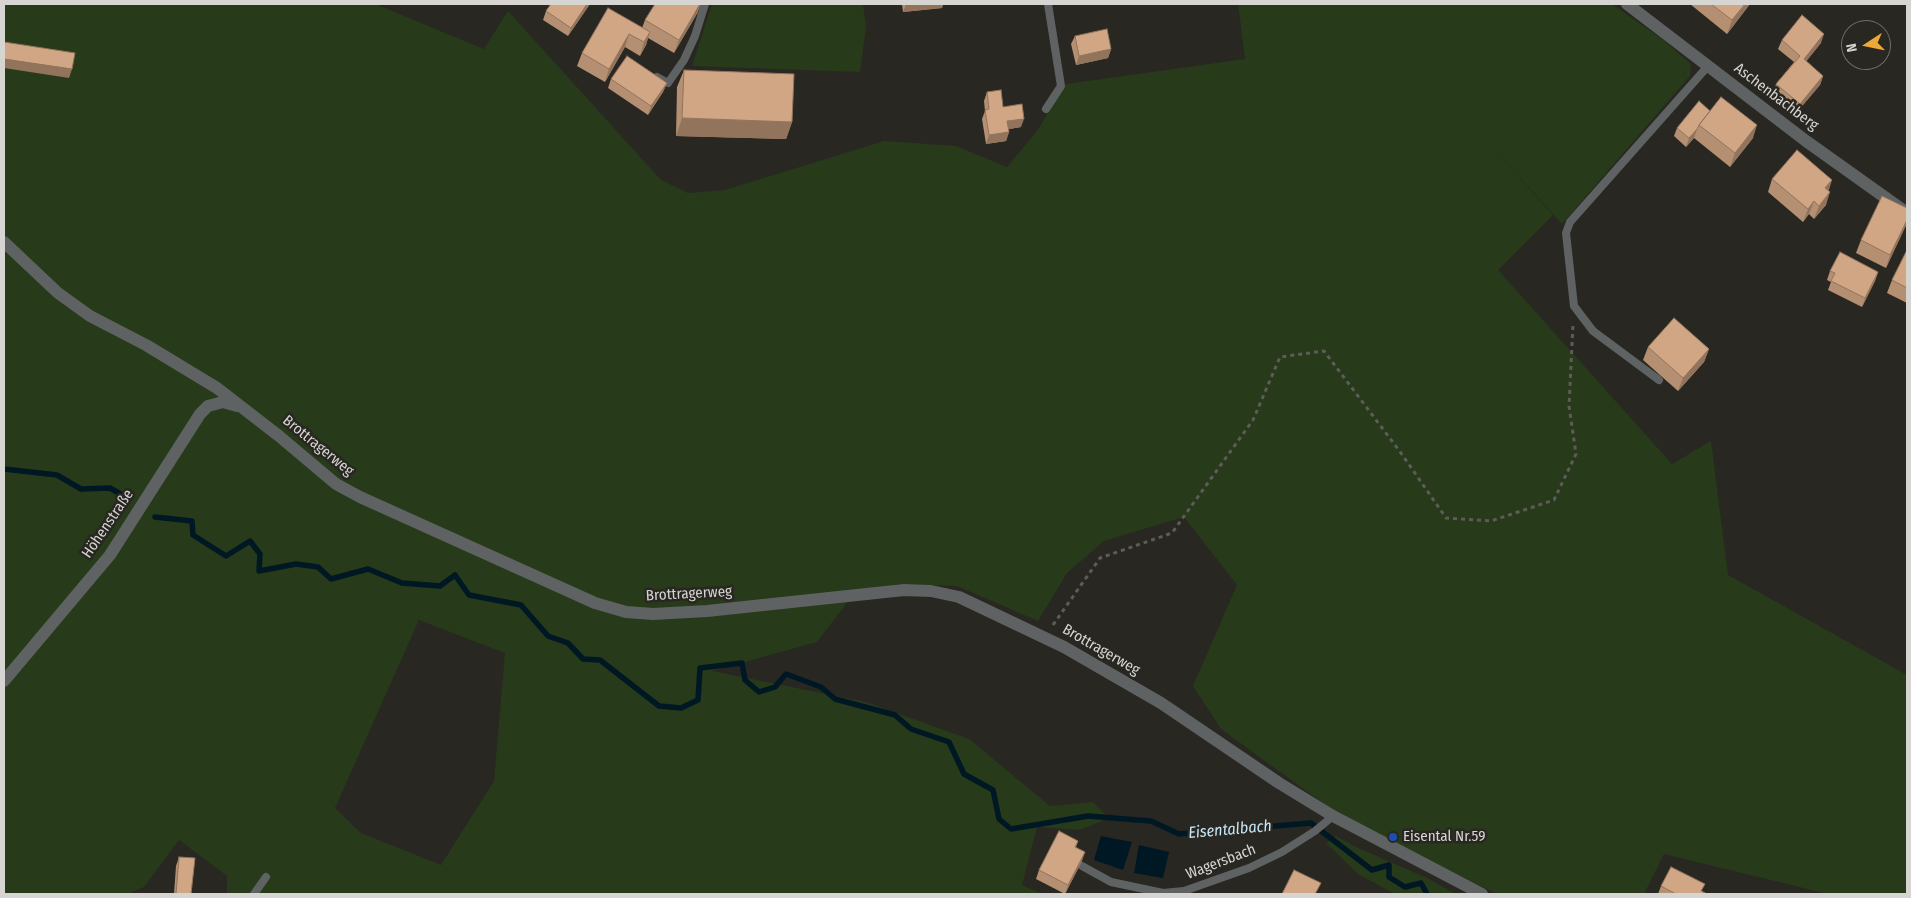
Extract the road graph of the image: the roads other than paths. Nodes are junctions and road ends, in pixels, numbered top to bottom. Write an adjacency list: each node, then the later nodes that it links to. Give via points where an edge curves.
1 (705, 4): 5 (lane, via 684,60 668,83)
2 (1048, 4): 6 (lane, via 1061,86)
3 (1627, 4): 4 (street, Aschenbachberg)
4 (1708, 66): 7 (street, Aschenbachberg); 9 (lane, via 1570,222 1566,233 1574,306 1593,331)
5 (651, 74)
6 (1046, 109)
7 (1907, 213)
8 (4, 242): 10 (street, Brottragerweg, via 58,293 90,316 154,350)
9 (1659, 380)
10 (242, 407): 11 (street, Höhenstraße, via 223,402 208,406 200,414 110,555); 12 (street, Brottragerweg, via 319,471 360,497 595,603 626,612 707,612 904,590 959,597 1045,637 1161,703 1279,784)
11 (4, 681)
12 (1333, 816): 13 (lane, Wagersbach, via 1282,852 1249,868 1184,891 1163,893 1111,882); 16 (street, Brottragerweg)
13 (1082, 866)
14 (266, 877): 15 (lane)
15 (254, 894)
16 (1482, 894)

